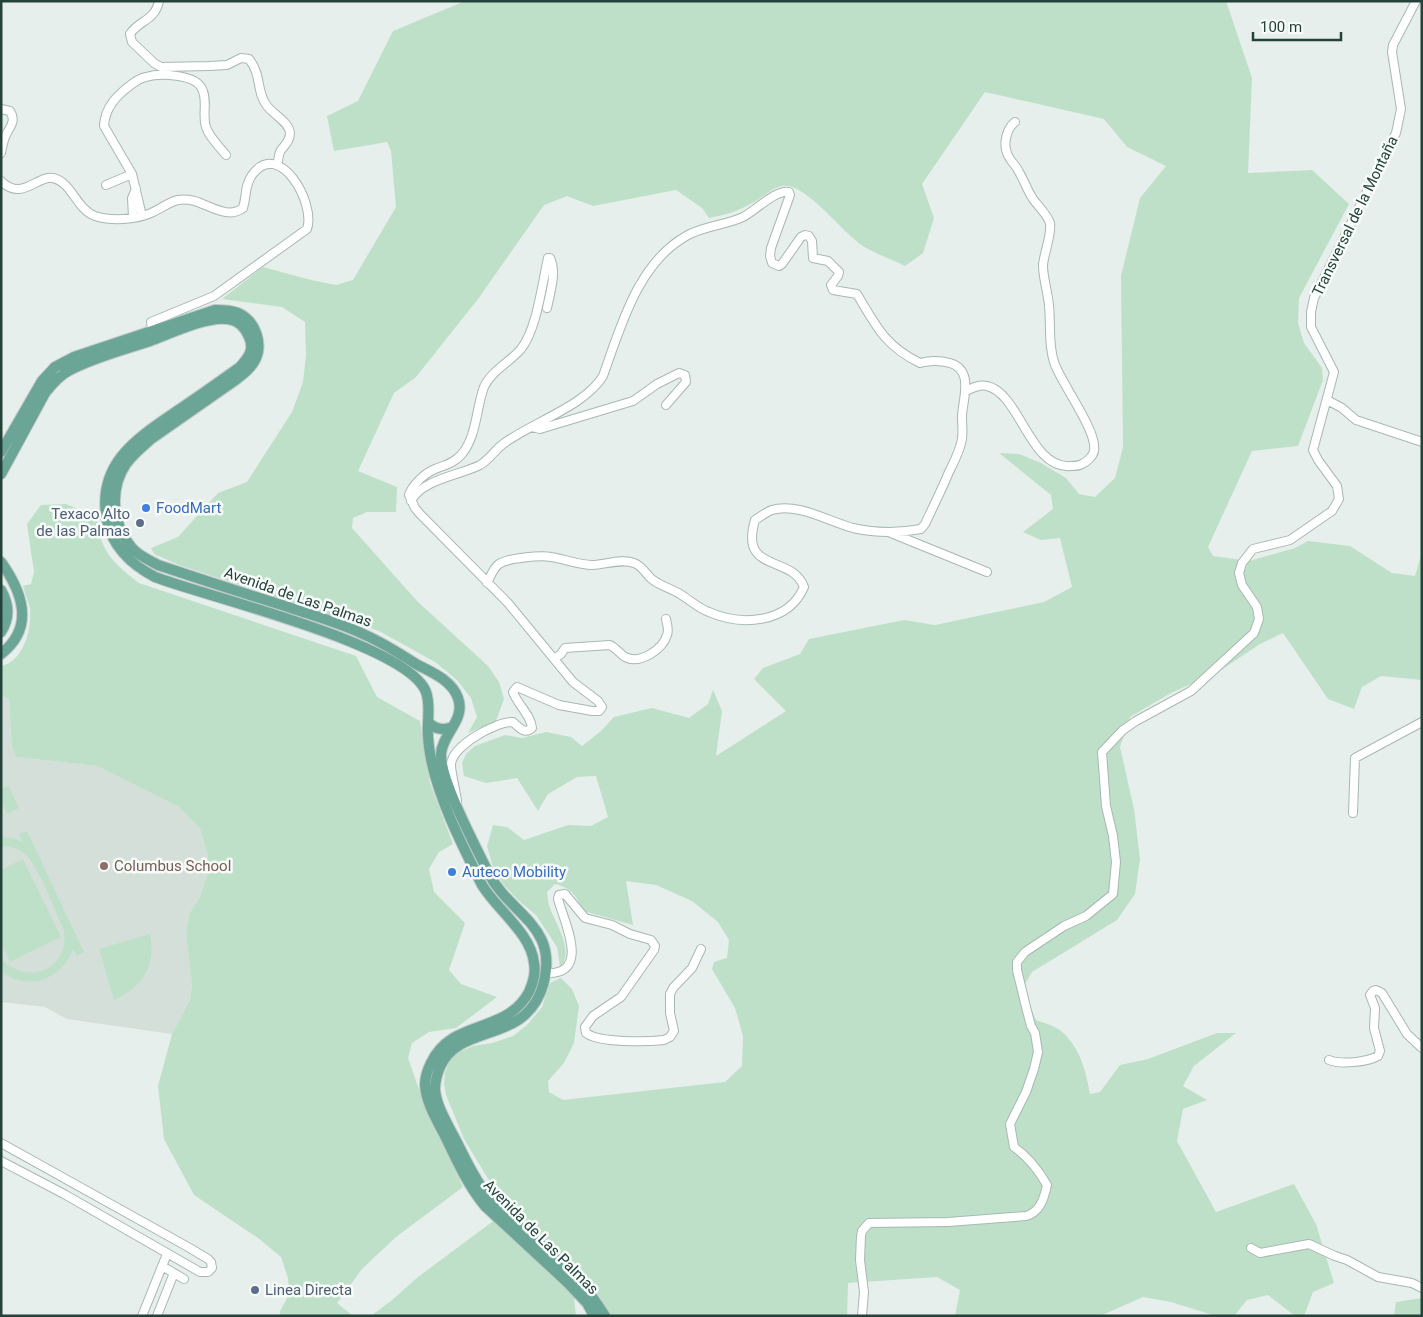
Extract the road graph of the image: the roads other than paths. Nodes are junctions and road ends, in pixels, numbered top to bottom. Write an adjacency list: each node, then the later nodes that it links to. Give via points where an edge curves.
1 (159, 1): 7 (street, via 151,17 130,34 132,42 161,67 227,65 241,58 249,59 259,78 264,101 287,126 290,134 280,152)
2 (1416, 1): 17 (street, Transversal de la Montaña, via 1393,45 1401,109 1396,133 1314,298 1311,327 1334,372)
3 (1, 108): 5 (street, via 10,111 14,122)
4 (1015, 122): 16 (street, via 1006,135 1007,153 1050,224 1043,265 1054,363 1078,408 1093,441 1094,451 1078,466 1054,463 1038,448 999,392 986,386)
5 (1, 153)
6 (226, 155): 8 (street, via 206,126 204,94 198,83 170,75 145,77 120,94 104,118 107,134)
7 (278, 166): 12 (street, via 271,164 257,168 245,188 243,208 237,212 229,213 190,200 178,200); 15 (street, via 295,180 300,190 310,221 307,229 214,296 151,322)
8 (132, 174): 10 (street); 11 (street)
9 (1, 181): 13 (street, via 23,189 46,178 54,178 64,183 84,209 93,215)
10 (106, 186)
11 (136, 190): 12 (street); 13 (street, via 132,198)
12 (142, 216): 13 (street)
13 (133, 217)
14 (547, 308): 23 (street, via 553,284 550,258 531,332 520,350 485,386 475,427 462,454 454,462 433,469 415,484 409,495)
15 (152, 330): 21 (main road, Avenida de Las Palmas, via 74,357 55,367 36,391); 33 (main road, Avenida de Las Palmas, via 214,310 232,311 249,321 259,345 258,354 237,379 151,439 125,465 117,483 115,508 119,525 133,549 158,565 361,633)
16 (966, 391): 19 (street, via 965,378 958,366 930,360 920,363 909,358 888,342 857,294 833,290 831,284 839,272 828,261 813,258 809,236 801,237 782,264 772,263 771,248 790,195 788,191 770,198 742,217 691,234 668,250 633,296 599,383 580,399); 24 (street, via 962,439 925,524 922,529)
17 (1327, 400): 20 (street, via 1356,420); 56 (street, via 1313,450 1337,486 1339,499 1332,511 1290,540 1253,549 1242,563 1239,573 1242,586 1257,607 1259,619 1254,633 1191,691 1136,721 1102,752 1106,806 1116,862 1113,894 1086,916 1064,926 1025,952 1017,962 1038,1052 1026,1092 1010,1124 1014,1147 1024,1154 1047,1185 1041,1204 1034,1214 1026,1216 948,1222 869,1223 861,1236)
18 (666, 404): 19 (street, via 686,382 685,375 679,373 633,401 616,407 540,429)
19 (532, 427): 23 (street, via 504,444 482,464 440,479 414,494)
20 (1422, 442)
21 (1, 452)
22 (1, 474): 34 (main road, Avenida de Las Palmas, via 37,404 51,384 64,373 203,322 225,318 234,320 246,330 251,342 247,360 140,437 116,464 108,484 106,502 112,536 126,556 155,576 356,643 414,675)
23 (411, 501): 27 (street)
24 (888, 532): 26 (street); 27 (street, via 852,528 796,510 772,510 755,520 751,538 753,548 766,560 796,575 804,587 792,606 759,620 734,620 708,612 653,580 634,563 592,565 550,556 508,560 500,563)
25 (1, 562): 31 (main road, via 16,586 23,613 17,637)
26 (987, 572)
27 (488, 583): 32 (street)
28 (1, 590): 30 (main road, via 8,608)
29 (666, 619): 32 (street, via 668,634 647,657 625,657 610,645 565,648)
30 (1, 632)
31 (1, 654)
32 (554, 659): 38 (street, via 573,682 598,701 601,710 592,712 559,705 517,687 512,692 532,728 525,731 513,722 504,723 468,741 458,750 451,765)
33 (444, 680): 34 (main road, via 433,684); 37 (main road, Avenida de Las Palmas, via 455,692 460,705 458,718)
34 (427, 693): 35 (main road, Avenida de Las Palmas)
35 (428, 722): 37 (main road, via 436,729); 54 (main road, Avenida de Las Palmas, via 433,768 458,835 490,899 524,937 535,965 531,988 513,1012 460,1034 436,1052 428,1069 426,1093 474,1192 574,1288)
36 (1422, 722): 39 (street, via 1355,758)
37 (452, 727): 38 (main road, Avenida de Las Palmas, via 443,743 441,758)
38 (458, 809): 41 (main road, Avenida de Las Palmas, via 492,881 530,921 541,938)
39 (1353, 813)
40 (701, 949): 41 (street, via 692,968 670,994 674,1031 664,1040 620,1040 586,1033 585,1027 593,1016 624,994 655,946 651,940 585,918 565,894 559,895 558,899 569,932 571,959 564,969)
41 (545, 973): 55 (main road, Avenida de Las Palmas, via 539,994 524,1016 510,1025 469,1039 448,1054 440,1065 435,1089 440,1107 487,1195 574,1275)
42 (1422, 1048): 43 (street, via 1406,1034 1382,993 1376,990 1370,995 1375,1008 1378,1056 1346,1063)
43 (1329, 1060)
44 (1, 1143): 47 (street, via 188,1246 208,1259 212,1268 208,1272 200,1272)
45 (1, 1161): 47 (street)
46 (1252, 1248): 51 (street, via 1260,1253 1309,1244 1378,1276)
47 (166, 1254): 48 (street)
48 (162, 1266): 49 (street); 52 (street)
49 (174, 1273): 50 (street); 53 (street)
50 (184, 1279)
51 (1422, 1288)
52 (142, 1316)
53 (157, 1316)
54 (594, 1316)
55 (604, 1316)
56 (862, 1316)

